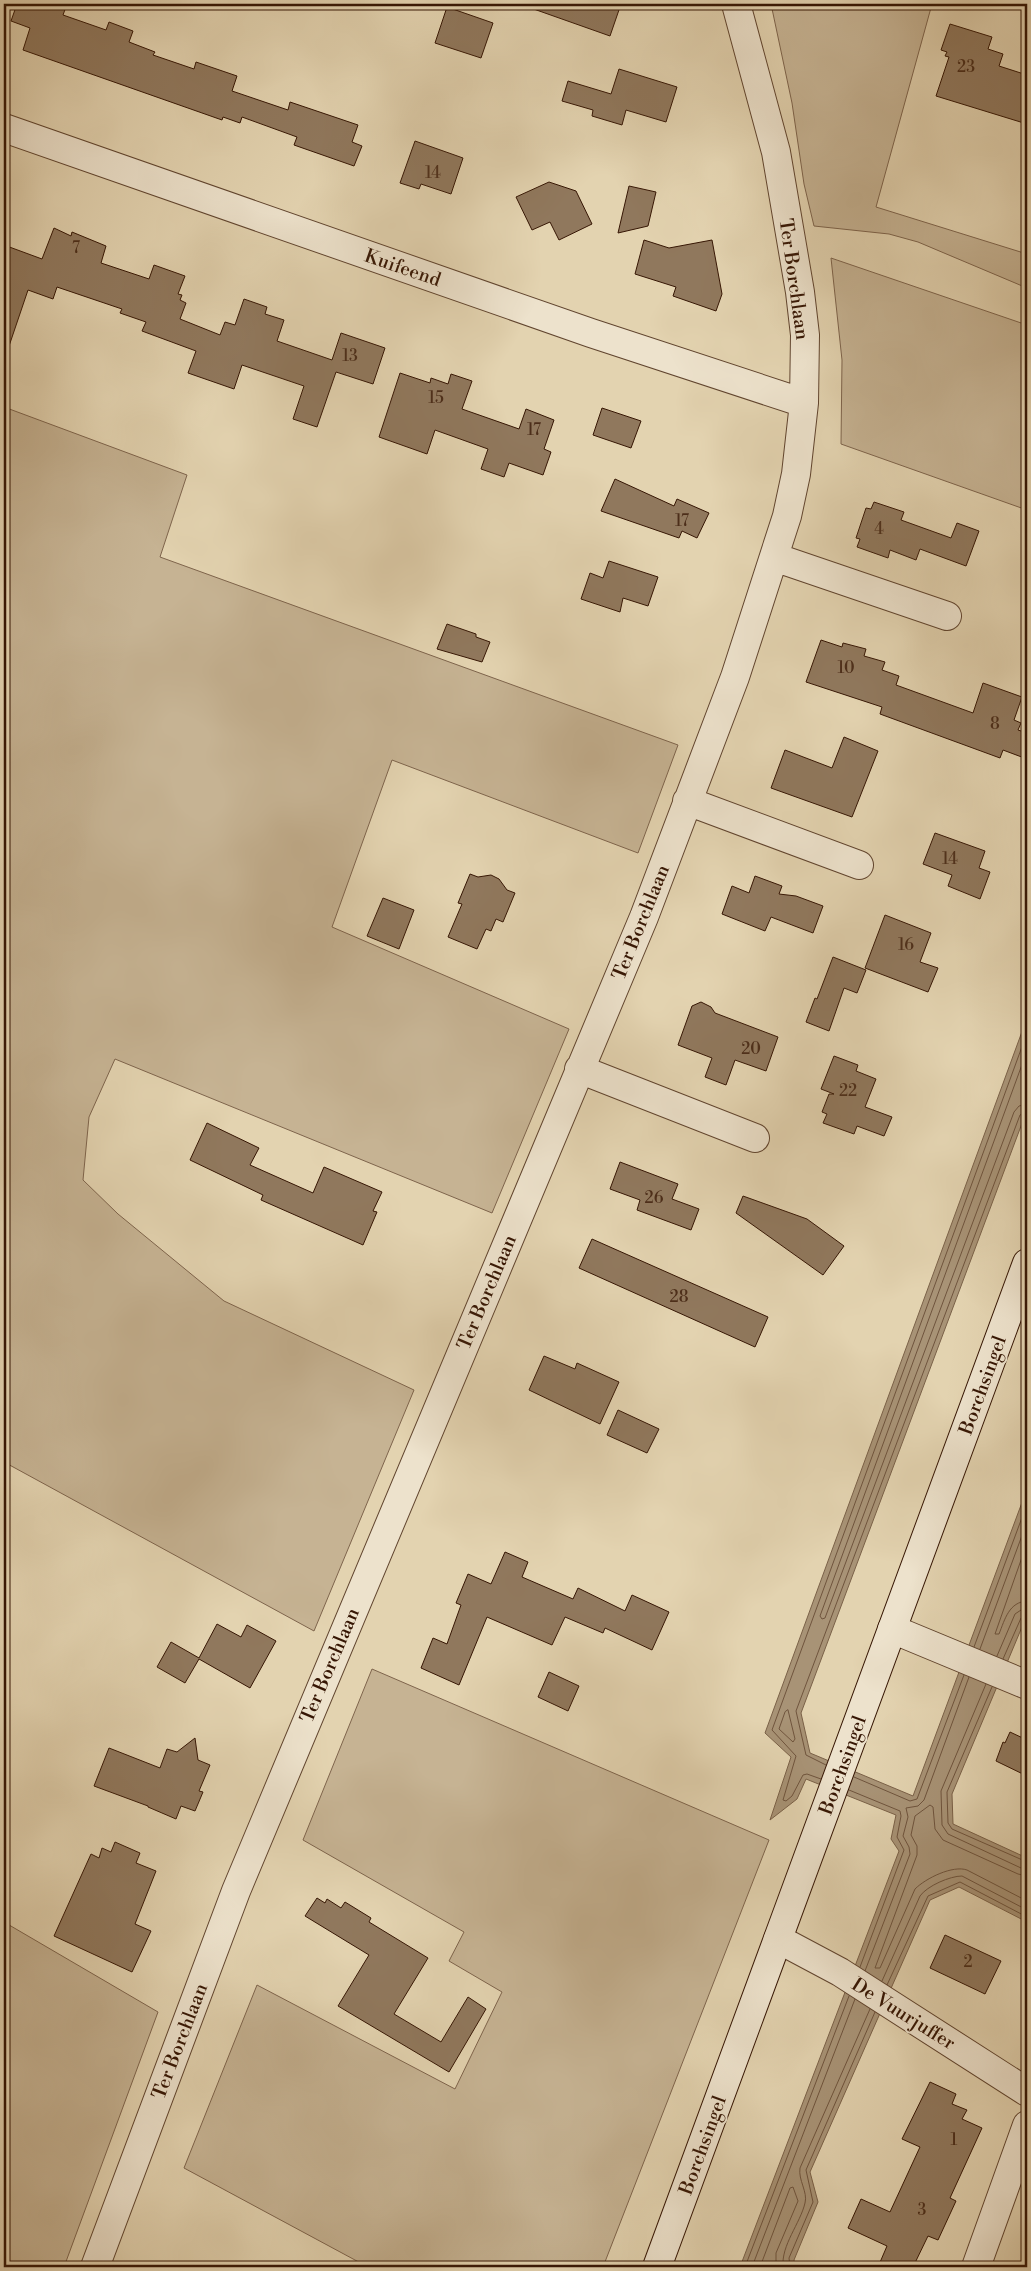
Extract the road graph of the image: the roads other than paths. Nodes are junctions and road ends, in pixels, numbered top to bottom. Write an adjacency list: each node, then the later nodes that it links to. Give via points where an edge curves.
1 (736, 4): 3 (street, Ter Borchlaan, via 776,152 800,292)
2 (4, 128): 3 (street, Kuifeend)
3 (804, 403): 4 (street, Ter Borchlaan, via 796,474)
4 (774, 557): 5 (street); 6 (street, Ter Borchlaan, via 735,677)
5 (947, 616)
6 (687, 801): 7 (street); 8 (street, Ter Borchlaan, via 644,917)
7 (859, 865)
8 (579, 1069): 9 (street); 16 (street, Ter Borchlaan, via 247,1864)
9 (755, 1138)
10 (1027, 1263): 11 (street, Borchsingel)
11 (892, 1629): 12 (street); 13 (street, Borchsingel)
12 (1021, 1682)
13 (778, 1939): 14 (street, De Vuurjuffer, via 840,1972); 17 (street, Borchsingel)
14 (1027, 2092)
15 (1027, 2125): 18 (street)
16 (95, 2267)
17 (657, 2267)
18 (976, 2267)

